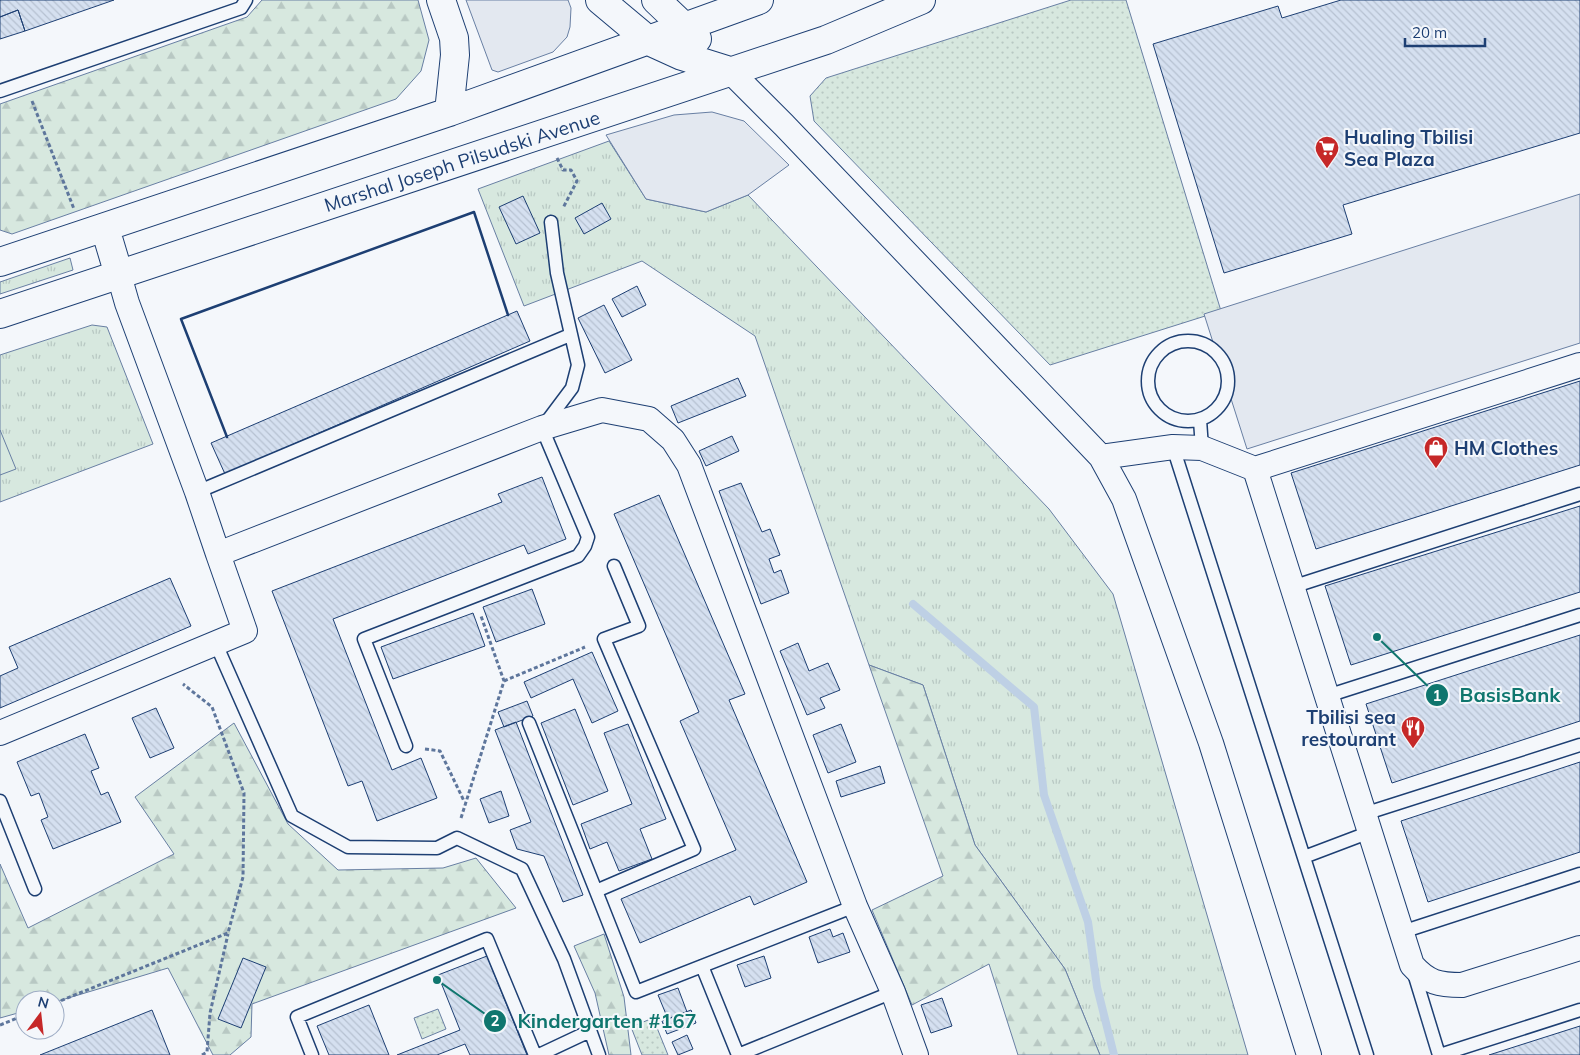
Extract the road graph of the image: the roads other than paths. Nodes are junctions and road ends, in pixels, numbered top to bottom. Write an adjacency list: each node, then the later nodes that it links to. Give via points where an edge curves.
1 (246, 0): 10 (lane, via 241,8)
2 (442, 0): 11 (main road, via 454,38)
3 (600, 0): 8 (main road)
4 (656, 0): 7 (main road)
5 (759, 0): 7 (main road)
6 (921, 0): 9 (main road, Marshal Joseph Pilsudski Avenue, via 826,40)
7 (686, 28): 8 (main road); 9 (main road)
8 (649, 41): 9 (main road, via 682,56); 11 (main road)
9 (730, 71): 15 (main road, Marshal Joseph Pilsudski Avenue); 23 (street)
10 (1, 89)
11 (449, 112): 13 (main road)
12 (551, 222): 17 (lane, via 557,273)
13 (105, 228): 14 (main road); 15 (main road)
14 (0, 262)
15 (120, 275): 16 (main road, Marshal Joseph Pilsudski Avenue); 25 (street, via 127,304)
16 (0, 314)
17 (570, 335): 20 (lane, via 578,365 572,388); 25 (lane)
18 (1580, 364): 24 (street)
19 (1200, 420): 19 (lane, via 1216,409 1227,392 1225,365 1218,354 1196,341 1169,345 1159,352 1149,369 1148,389 1152,402 1173,419 1186,422); 22 (lane)
20 (542, 428): 27 (street); 36 (lane, via 588,537 586,546 578,556 364,639); 43 (street, via 602,410 649,419 673,440 689,465)
21 (1174, 447): 22 (street); 23 (street); 39 (lane)
22 (1202, 448): 24 (street)
23 (1101, 457): 57 (street, via 1124,499 1208,733)
24 (1255, 469): 29 (street)
25 (198, 492): 27 (street)
26 (1580, 494): 29 (lane)
27 (218, 554): 31 (street, via 246,631)
28 (614, 566): 42 (lane, via 639,626 604,639 694,850)
29 (1292, 587): 32 (street)
30 (1580, 615): 32 (lane)
31 (216, 644): 34 (street); 50 (lane, via 292,816 348,848 437,848 456,838 522,869 564,960)
32 (1327, 696): 38 (street)
33 (529, 723): 42 (lane)
34 (0, 733)
35 (1580, 745): 38 (lane)
36 (406, 746)
37 (0, 801): 41 (lane)
38 (1367, 823): 39 (lane); 44 (street)
39 (1304, 857): 58 (lane)
40 (1580, 874): 44 (lane)
41 (35, 889)
42 (596, 891): 47 (lane, via 636,992)
43 (855, 906): 47 (lane); 48 (street)
44 (1402, 932): 46 (street)
45 (1580, 948): 46 (street, via 1462,985 1442,986 1423,977)
46 (1412, 965): 59 (lane)
47 (702, 966): 55 (lane)
48 (894, 992): 55 (lane); 56 (street)
49 (1580, 1010): 59 (lane)
50 (590, 1031): 53 (lane); 54 (lane)
51 (312, 1055): 52 (lane, via 297,1017 487,939)
52 (535, 1055)
53 (539, 1055)
54 (599, 1055)
55 (738, 1055)
56 (916, 1055)
57 (1309, 1055)
58 (1366, 1055)
59 (1440, 1055)

